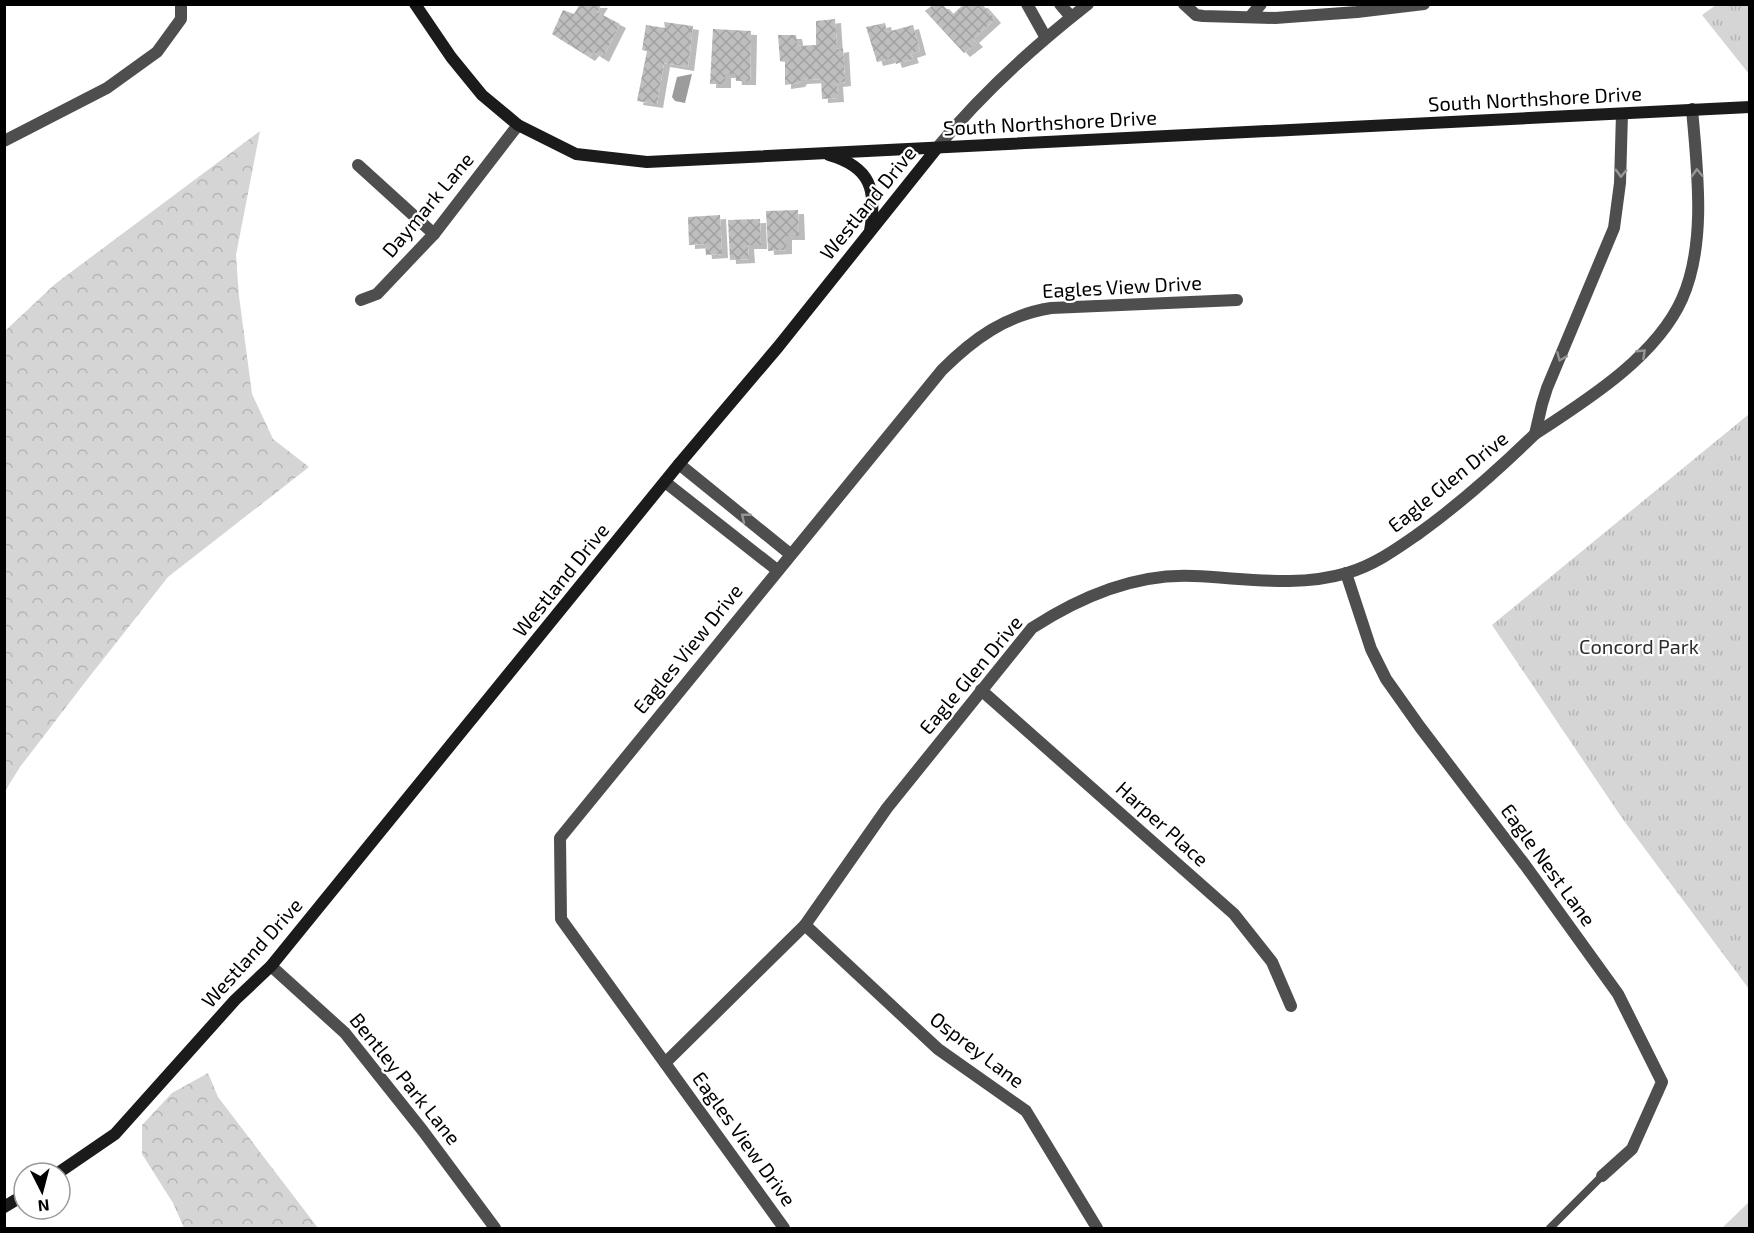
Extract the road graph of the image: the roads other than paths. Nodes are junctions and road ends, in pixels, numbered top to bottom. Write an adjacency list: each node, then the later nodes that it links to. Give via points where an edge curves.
1 (181, 4): 16 (street, via 181,19 157,52 107,88)
2 (415, 4): 15 (main road, South Northshore Drive, via 482,95)
3 (1027, 4): 11 (street)
4 (1060, 4): 9 (street)
5 (1088, 4): 9 (street, Westland Drive)
6 (1184, 4): 10 (street, via 1196,15)
7 (1261, 4): 10 (street)
8 (1424, 4): 10 (street)
9 (1071, 17): 11 (street, Westland Drive)
10 (1250, 17)
11 (1047, 38): 17 (street, Westland Drive, via 1018,61)
12 (1749, 107): 13 (main road, South Northshore Drive)
13 (1692, 109): 14 (main road, South Northshore Drive); 24 (street, Eagle Glen Drive, one-way to 13, via 1598,391 1647,350 1682,300 1690,275 1698,217)
14 (1622, 114): 17 (main road, South Northshore Drive); 24 (street, Eagle Glen Drive, one-way to 24, via 1614,228 1547,388)
15 (518, 125): 18 (main road, South Northshore Drive, via 576,154 647,162); 21 (street, Daymark Lane)
16 (4, 141)
17 (937, 148): 18 (main road, South Northshore Drive); 20 (main road, Westland Drive)
18 (822, 153): 20 (main road, via 840,158 865,176 874,202)
19 (358, 165): 21 (street)
20 (870, 232): 25 (main road, Westland Drive)
21 (434, 234): 22 (street, Daymark Lane, via 377,294)
22 (361, 300)
23 (1237, 300): 27 (street, Eagles View Drive, via 1051,308 1022,315 978,337 942,370)
24 (1535, 434): 29 (street, Eagle Glen Drive, via 1443,516 1394,551)
25 (679, 464): 26 (main road, Westland Drive); 27 (street, one-way to 25)
26 (665, 482): 28 (street); 32 (main road, Westland Drive)
27 (790, 554): 28 (street, Eagles View Drive)
28 (777, 570): 34 (street, Eagles View Drive, via 560,838 561,919)
29 (1346, 573): 30 (street, Eagle Glen Drive, via 1313,581 1192,576 1130,582 1086,599 1032,628); 36 (street, Eagle Nest Lane, via 1371,649 1386,679 1618,994 1662,1082 1632,1149)
30 (981, 690): 31 (street, Eagle Glen Drive, via 887,808); 33 (street, Harper Place, via 1234,914 1272,962)
31 (805, 925): 34 (street, Eagle Glen Drive); 39 (street, Osprey Lane, via 938,1049 1026,1111)
32 (271, 966): 35 (main road, Westland Drive, via 235,1000 122,1127); 37 (street, Bentley Park Lane, via 345,1033)
33 (1291, 1006)
34 (665, 1063): 38 (street, Eagles View Drive)
35 (72, 1164)
36 (1602, 1176): 40 (lane)
37 (495, 1228)
38 (784, 1228)
39 (1097, 1228)
40 (1550, 1228)

